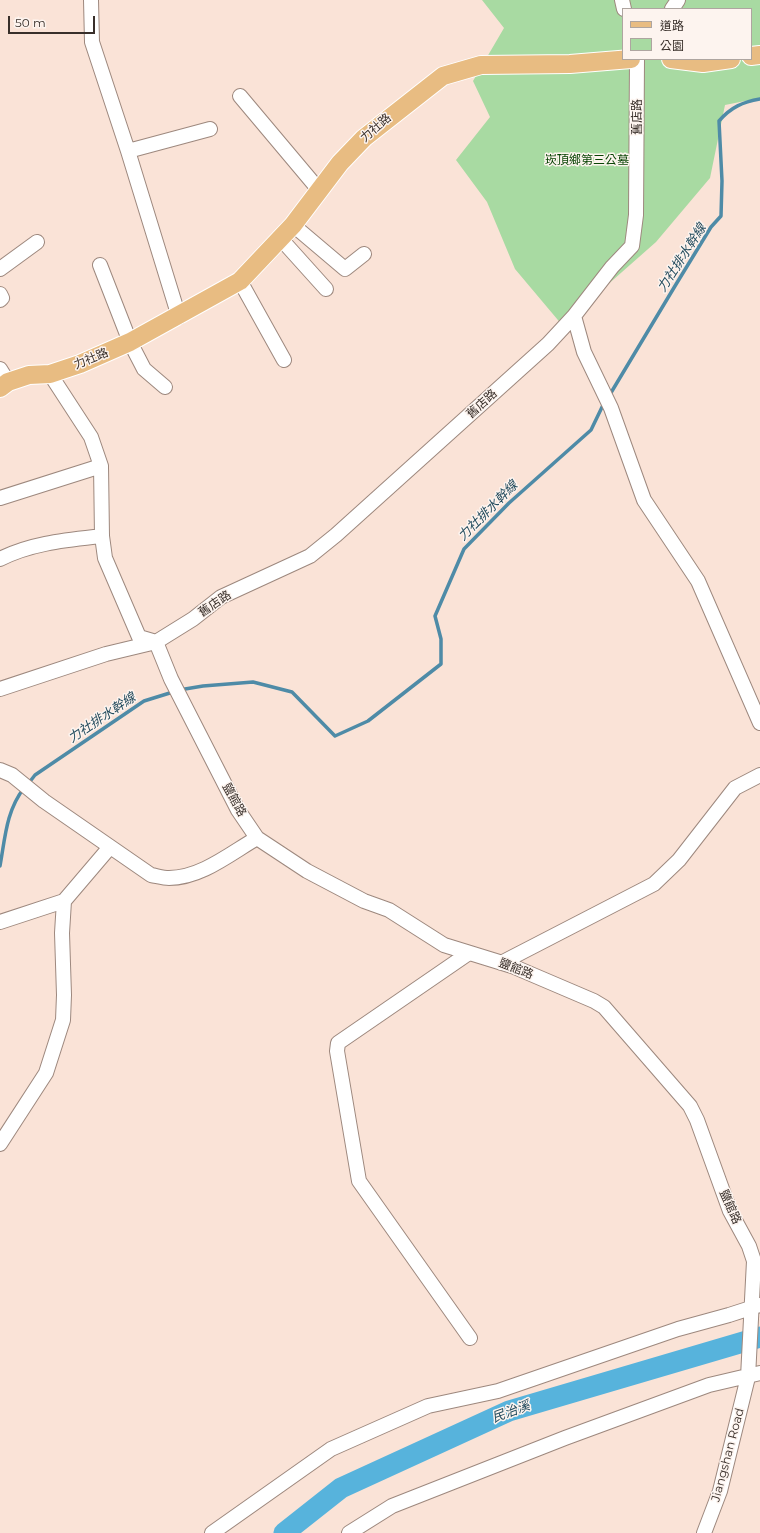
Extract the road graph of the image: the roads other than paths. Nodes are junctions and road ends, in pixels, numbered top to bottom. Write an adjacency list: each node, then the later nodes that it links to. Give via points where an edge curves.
1 (91, 0): 8 (street, via 92,42)
2 (622, 60): 9 (main road, 力社路, via 570,64 481,65 443,76 364,138 340,163)
3 (637, 60): 20 (street, 舊店路, via 636,215 632,246 612,267)
4 (679, 60): 5 (main road, via 703,63)
5 (724, 60)
6 (240, 96): 9 (street)
7 (210, 128): 8 (street)
8 (128, 151): 21 (street)
9 (320, 190): 10 (main road, 力社路)
10 (293, 225): 11 (main road, 力社路); 13 (street, via 345,269)
11 (281, 239): 16 (main road, 力社路); 17 (street)
12 (37, 242): 15 (street)
13 (364, 254)
14 (100, 265): 22 (street)
15 (0, 269)
16 (240, 281): 21 (main road, 力社路); 23 (street)
17 (326, 289)
18 (0, 294): 19 (street)
19 (0, 300)
20 (574, 316): 31 (street, 舊店路, via 548,344 310,556 221,597 193,619); 33 (street, via 584,352 611,408 644,500 698,581)
21 (179, 317): 22 (main road, 力社路)
22 (130, 342): 24 (main road, 力社路); 26 (street, via 144,369)
23 (284, 360)
24 (50, 374): 25 (main road, 力社路); 27 (street, via 91,437)
25 (3, 380)
26 (165, 387)
27 (101, 466): 28 (street); 29 (street)
28 (0, 498)
29 (102, 536): 30 (street, via 58,541 12,553); 31 (street, via 105,558 139,637)
30 (0, 559)
31 (156, 642): 32 (street, 舊店路, via 106,654); 36 (street, 鹽館路, via 181,700 238,810)
32 (0, 689)
33 (760, 724)
34 (0, 770): 37 (street, via 18,779 44,801)
35 (760, 775): 41 (street, via 735,788 679,860 654,884)
36 (257, 838): 37 (street, via 201,871 168,878 151,875); 40 (street, 鹽館路, via 307,871 364,901 389,910 444,945)
37 (110, 847): 38 (street)
38 (64, 901): 39 (street); 42 (street, via 63,1020 46,1073)
39 (0, 922)
40 (469, 953): 41 (street, 鹽館路); 44 (street, via 338,1043 337,1051 359,1181)
41 (501, 963): 43 (street, 鹽館路, via 604,1007 690,1106 730,1211 754,1261)
42 (0, 1144)
43 (754, 1309): 45 (street, 鹽館路); 46 (street, via 664,1334 498,1391 428,1406 331,1450)
44 (470, 1338)
45 (754, 1375): 47 (street, via 709,1385 565,1438 392,1506); 48 (street, Jiangshan Road, via 720,1491)
46 (212, 1533)
47 (349, 1533)
48 (704, 1533)

